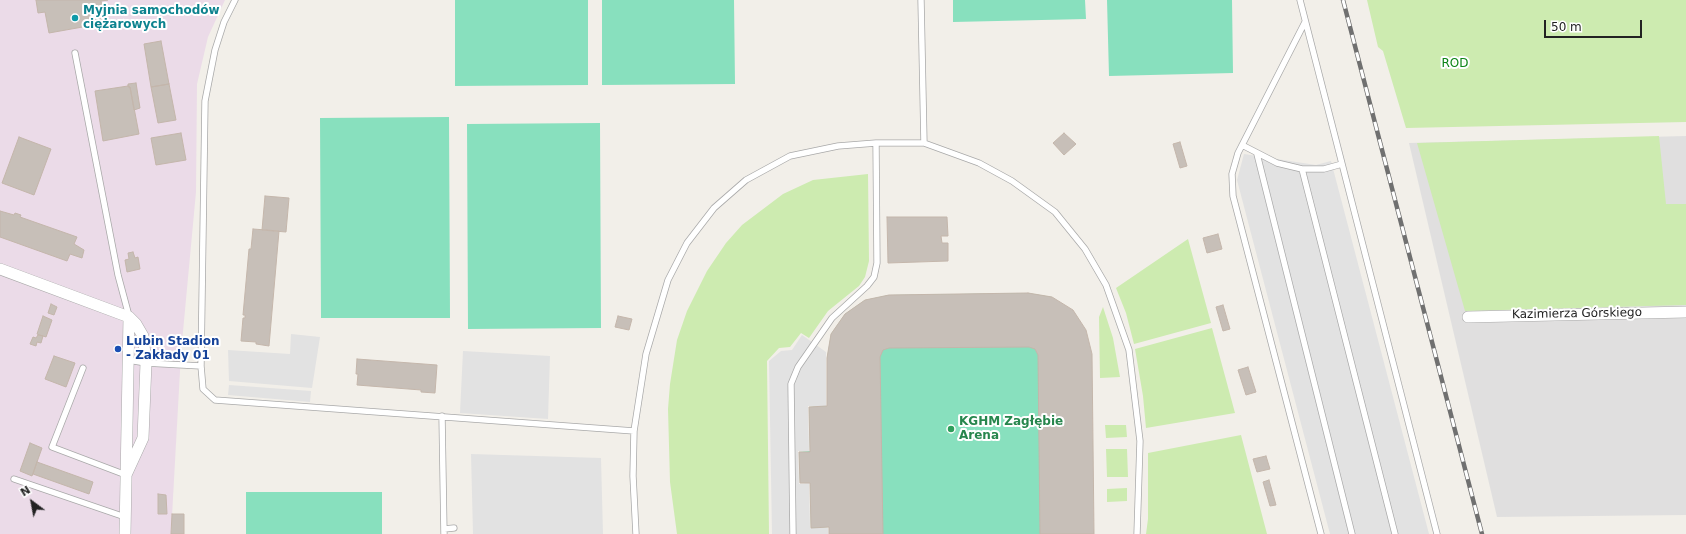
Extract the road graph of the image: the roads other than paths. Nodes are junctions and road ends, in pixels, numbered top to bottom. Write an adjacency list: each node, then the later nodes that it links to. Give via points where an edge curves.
1 (235, 0): 18 (lane, via 214,50 205,101)
2 (921, 0): 7 (lane)
3 (1300, 0): 4 (lane)
4 (1305, 22): 8 (lane); 10 (lane)
5 (75, 53): 14 (lane, via 118,275)
6 (876, 143): 7 (lane); 21 (lane, via 838,146 790,156 746,180 714,208 687,243 668,280 646,354); 29 (lane, via 877,263 874,277 832,318 798,367 791,384)
7 (924, 143): 30 (lane, via 979,163 1012,181 1054,212 1085,249 1106,285 1129,350 1140,441)
8 (1242, 145): 9 (lane); 31 (lane, via 1232,174 1233,196)
9 (1257, 154): 11 (lane, via 1277,163); 32 (lane)
10 (1342, 164): 11 (lane, via 1324,169); 34 (lane)
11 (1302, 169): 33 (lane)
12 (0, 270): 14 (street)
13 (1686, 312): 15 (street, Kazimierza Górskiego)
14 (129, 316): 16 (street); 17 (street, via 143,336)
15 (1468, 317)
16 (128, 360): 17 (lane); 22 (street)
17 (146, 363): 18 (lane); 22 (street, via 143,438)
18 (201, 366): 20 (lane, via 203,389 215,400)
19 (83, 368): 22 (lane, via 52,447)
20 (442, 416): 21 (lane); 26 (lane)
21 (634, 431): 28 (lane)
22 (126, 475): 24 (street)
23 (14, 479): 24 (lane)
24 (125, 518): 27 (street)
25 (454, 528): 26 (lane)
26 (444, 531)
27 (125, 534)
28 (636, 534)
29 (793, 534)
30 (1137, 534)
31 (1321, 534)
32 (1352, 534)
33 (1395, 534)
34 (1437, 534)

